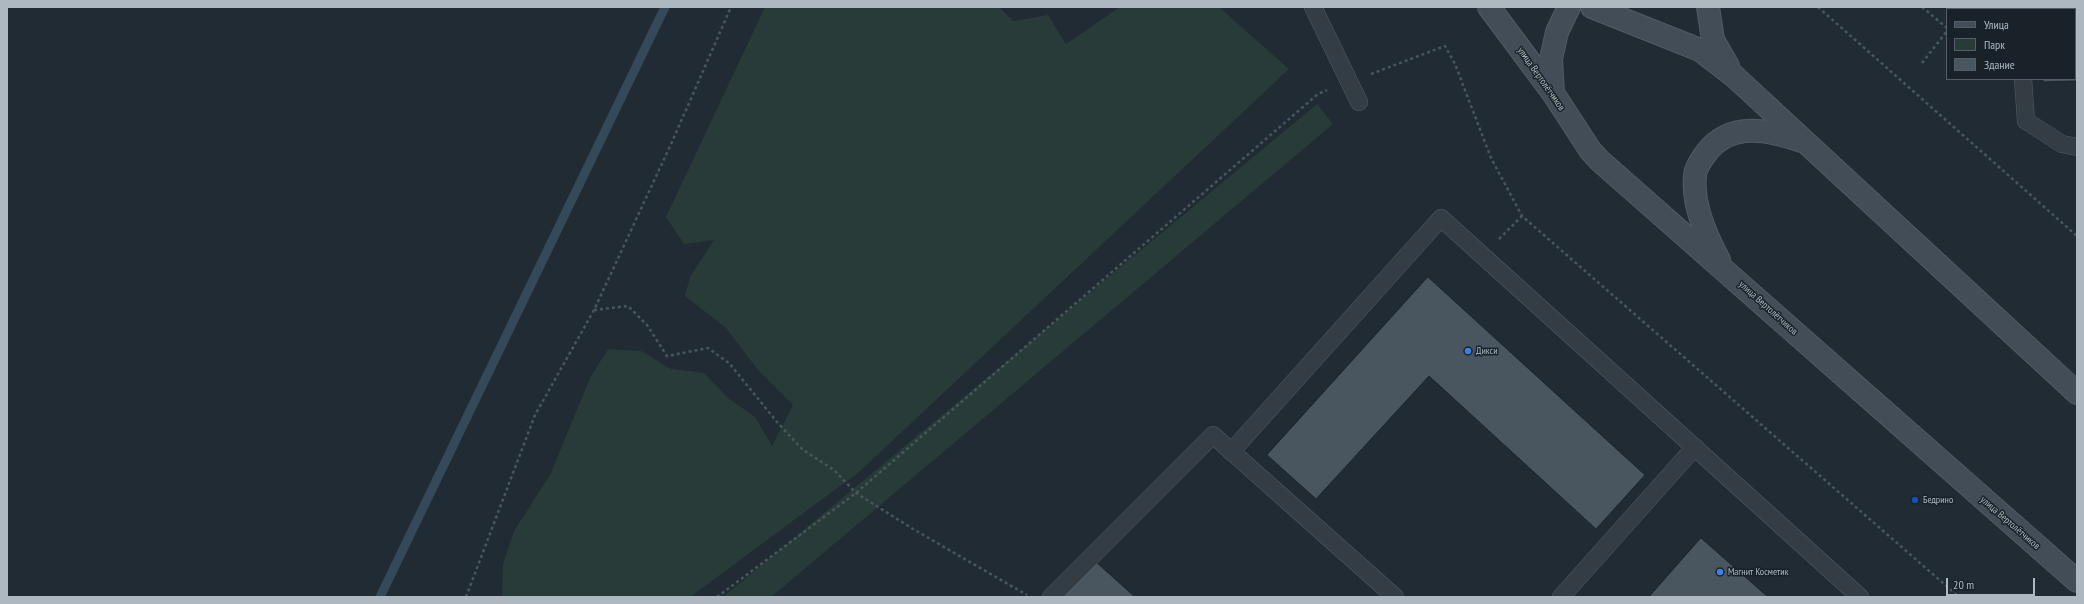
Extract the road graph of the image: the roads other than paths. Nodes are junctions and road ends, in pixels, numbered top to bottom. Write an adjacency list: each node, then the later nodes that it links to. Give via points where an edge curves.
1 (1313, 7): 9 (lane)
2 (1490, 7): 8 (main road, улица Вертолётчиков)
3 (1569, 7): 8 (main road, via 1557,32 1551,59)
4 (1708, 7): 6 (main road, via 1713,40)
5 (1600, 8): 6 (main road, via 1700,50)
6 (1735, 77): 10 (main road)
7 (2023, 80): 11 (lane, via 2026,121 2062,144)
8 (1553, 93): 12 (main road, улица Вертолётчиков, via 1590,150)
9 (1359, 102)
10 (1806, 142): 12 (main road, via 1755,130 1736,132 1715,141 1703,157 1694,175 1695,196 1710,242); 13 (main road)
11 (2077, 147)
12 (1722, 267): 16 (main road, улица Вертолётчиков)
13 (2077, 393)
14 (1694, 447): 15 (lane, via 1441,218); 19 (lane); 20 (lane)
15 (1231, 452): 17 (lane, via 1214,435); 18 (lane)
16 (2077, 581)
17 (1051, 597)
18 (1395, 597)
19 (1561, 597)
20 (1860, 597)

